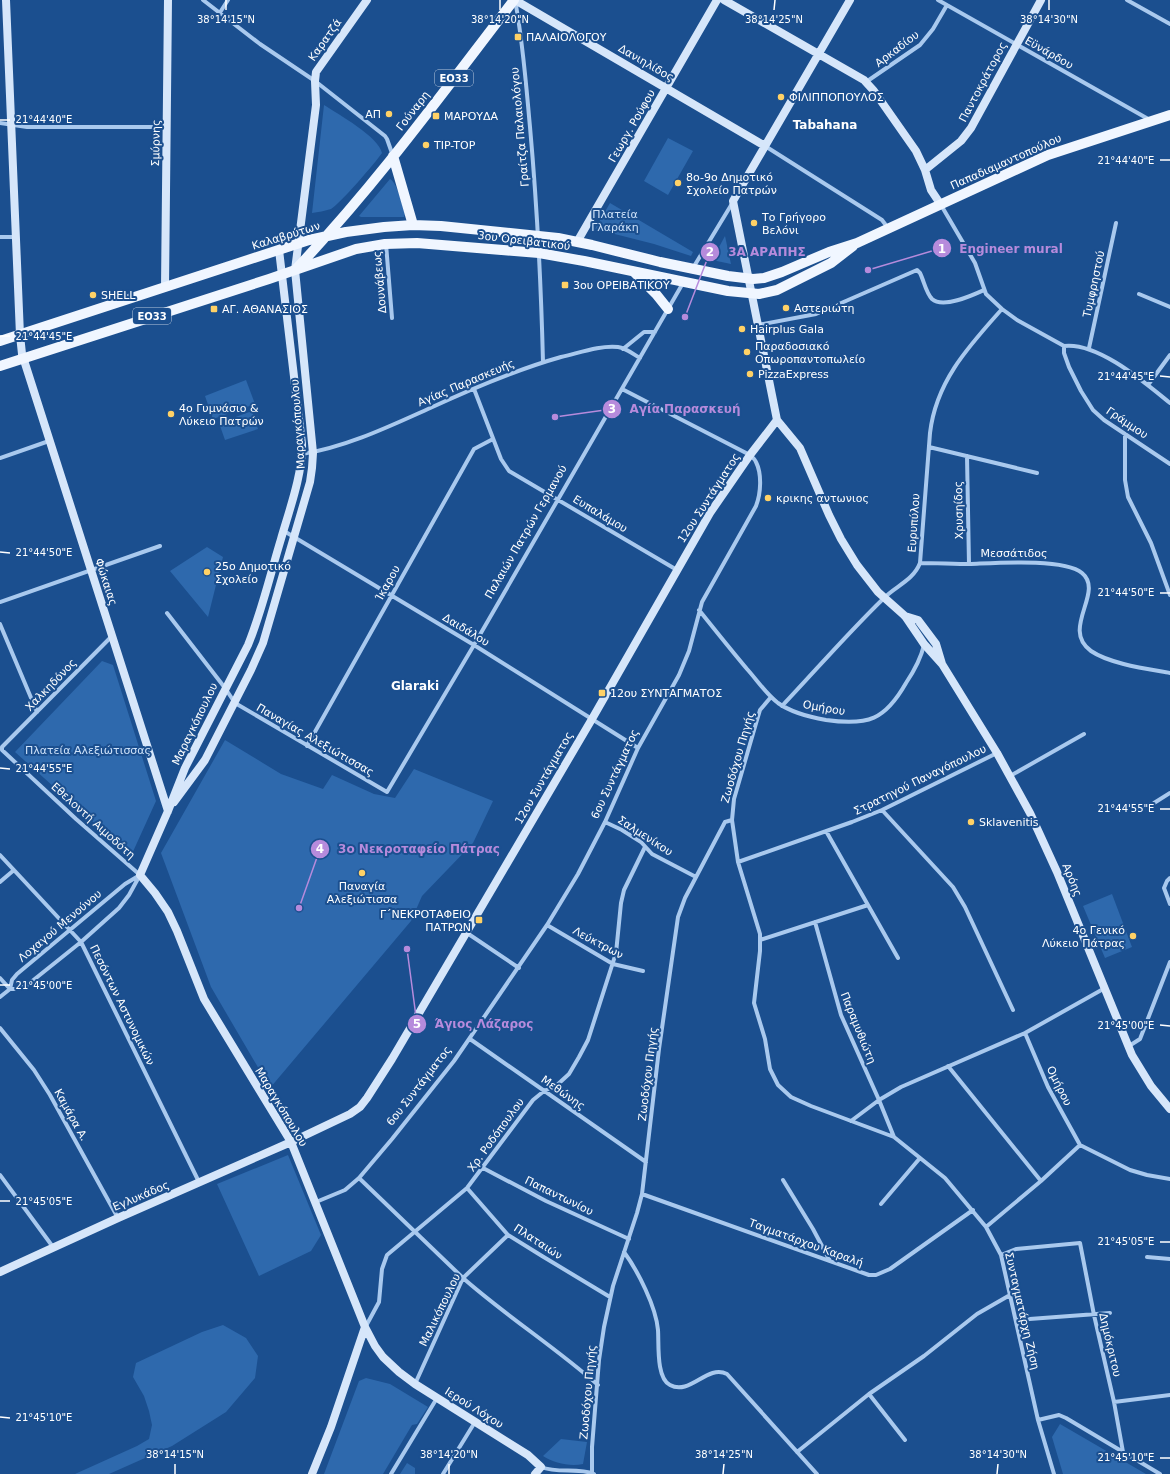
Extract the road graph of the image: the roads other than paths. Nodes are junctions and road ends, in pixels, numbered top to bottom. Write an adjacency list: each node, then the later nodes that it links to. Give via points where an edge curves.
1 (6, 0): 25 (street, Φώκαιας)
2 (168, 0): 26 (street, Σμύρνης)
3 (203, 0): 14 (street)
4 (228, 0): 14 (street)
5 (366, 0): 18 (street, Καρατζά)
6 (515, 0): 21 (street, Δανιηλίδος); 28 (main road, Γούναρη / ΕΟ33); 37 (street, Γραίτζα Παλαιολόγου, via 521,33)
7 (717, 0): 21 (street, Γεωργ. Ρούφου)
8 (724, 0): 17 (street)
9 (850, 0): 17 (street)
10 (938, 0): 13 (street, Εϋνάρδου)
11 (1041, 0): 16 (street, Παντοκράτορος)
12 (1128, 0): 15 (street)
13 (947, 5): 16 (street, Εϋνάρδου); 20 (street, Αρκαδίου, via 920,45)
14 (219, 14): 19 (street)
15 (1170, 24)
16 (1016, 44): 23 (street, Εϋνάρδου); 29 (street, Παντοκράτορος, via 968,133)
17 (819, 54): 20 (street); 27 (street)
18 (316, 72): 19 (street, Μαραγκόπουλου)
19 (314, 81): 28 (street, via 385,136); 40 (street, Μαραγκόπουλου, via 316,105)
20 (866, 82): 29 (street, via 916,151)
21 (667, 88): 27 (street, Δανιηλίδος); 39 (street, Γεωργ. Ρούφου)
22 (1170, 115): 23 (main road, Παπαδιαμαντοπούλου)
23 (1152, 121): 31 (main road, Παπαδιαμαντοπούλου, via 1048,155)
24 (0, 123): 25 (street)
25 (11, 125): 26 (street); 36 (street, Φώκαιας)
26 (167, 127): 51 (street, Σμύρνης)
27 (766, 146): 30 (street); 34 (street, via 882,220)
28 (393, 156): 33 (main road); 35 (main road, Γούναρη / ΕΟ33)
29 (925, 170): 31 (street, via 931,190)
30 (733, 201): 45 (street); 49 (street)
31 (941, 205): 34 (main road, Παπαδιαμαντοπούλου); 52 (street, via 975,264)
32 (1116, 223): 65 (street, Τυμφρηστού)
33 (413, 225): 35 (main road, 3ου Ορειβατικού, via 369,228); 37 (main road, 3ου Ορειβατικού)
34 (888, 228): 41 (main road, Παπαδιαμαντοπούλου)
35 (328, 235): 40 (main road, Καλαβρύτων / ΕΟ33); 46 (main road, Καλαβρύτων / ΕΟ33)
36 (16, 236): 38 (street); 61 (street, Φώκαιας)
37 (539, 236): 39 (main road, 3ου Ορειβατικού); 44 (street, Γραίτζα Παλαιολόγου)
38 (0, 237)
39 (578, 242): 45 (main road, 3ου Ορειβατικού)
40 (299, 243): 43 (main road, Καλαβρύτων / ΕΟ33); 46 (street, Μαραγκόπουλου)
41 (857, 243): 49 (main road, Παπαδιαμαντοπούλου, via 768,276); 53 (main road, Παπαδιαμαντοπούλου, via 831,263 784,287 767,293)
42 (386, 244): 44 (main road, 3ου Ορειβατικού, via 417,243); 46 (main road, 3ου Ορειβατικού, via 356,249); 58 (street, Δουνάβεως)
43 (279, 250): 48 (street, Μαραγκόπουλου); 51 (main road, Καλαβρύτων / ΕΟ33)
44 (539, 253): 47 (main road, 3ου Ορειβατικού); 69 (street, Γραίτζα Παλαιολόγου)
45 (692, 268): 49 (main road, 3ου Ορειβατικού)
46 (295, 270): 48 (main road, Καλαβρύτων / ΕΟ33); 80 (street, Μαραγκόπουλου)
47 (634, 272): 50 (main road, 3ου Ορειβατικού); 56 (main road)
48 (282, 275): 68 (main road, Καλαβρύτων / ΕΟ33); 81 (street, Μαραγκόπουλου)
49 (749, 279): 53 (street)
50 (683, 282): 53 (main road, 3ου Ορειβατικού); 56 (street, Παλαιών Πατρών Γερμανού)
51 (165, 287): 61 (main road, Καλαβρύτων / ΕΟ33)
52 (984, 290): 57 (street); 59 (street, via 959,300 937,301 931,297 920,273 915,271 824,311)
53 (752, 294): 59 (street)
54 (1139, 294): 55 (street)
55 (1170, 307)
56 (668, 309): 60 (street, Παλαιών Πατρών Γερμανού)
57 (1002, 309): 63 (street); 79 (street, Ευρυπύλου, via 967,349 946,381 933,410)
58 (392, 318)
59 (758, 325): 75 (street)
60 (654, 332): 64 (street, via 644,332); 67 (street, Παλαιών Πατρών Γερμανού)
61 (20, 335): 62 (main road, Καλαβρύτων / ΕΟ33); 68 (street, Φώκαιας)
62 (0, 342)
63 (1064, 346): 65 (street); 76 (street, Γράμμου, via 1067,361 1088,403 1096,413)
64 (623, 348): 67 (street); 69 (street, Αγίας Παρασκευής, via 599,349)
65 (1089, 348): 71 (street, via 1104,355)
66 (1170, 355): 71 (street)
67 (640, 358): 73 (street, Παλαιών Πατρών Γερμανού)
68 (23, 359): 70 (main road, Καλαβρύτων / ΕΟ33); 78 (street, Φώκαιας)
69 (543, 362): 72 (street, Αγίας Παρασκευής)
70 (0, 366)
71 (1148, 385): 74 (street)
72 (474, 389): 77 (street, Ευπαλάμου); 80 (street, Αγίας Παρασκευής, via 382,430)
73 (622, 389): 82 (street); 87 (street, Παλαιών Πατρών Γερμανού)
74 (1170, 402)
75 (777, 420): 82 (street); 97 (street, via 800,448 849,554)
76 (1125, 434): 85 (street, Γράμμου); 96 (street, via 1125,480 1128,497 1151,543)
77 (493, 438): 87 (street, Ευπαλάμου, via 509,471); 95 (street, Ίκαρου, via 474,449)
78 (49, 441): 84 (street); 93 (street, Φώκαιας)
79 (929, 447): 83 (street); 91 (street, Ευρυπύλου)
80 (313, 453): 81 (street, Αγίας Παρασκευής); 89 (street, Μαραγκόπουλου, via 310,482)
81 (302, 454): 88 (street, Μαραγκόπουλου)
82 (750, 455): 94 (street, 12ου Συντάγματος, via 710,513); 99 (street, 6ου Συντάγματος, via 758,468 758,502)
83 (967, 456): 86 (street); 92 (street, Χρυσηίδος)
84 (0, 458)
85 (1170, 464)
86 (1037, 473)
87 (558, 500): 94 (street, Ευπαλάμου); 106 (street, Παλαιών Πατρών Γερμανού)
88 (283, 531): 89 (street, Δαιδάλου); 109 (street, Μαραγκόπουλου, via 255,627)
89 (295, 538): 95 (street, Δαιδάλου); 111 (street, Μαραγκόπουλου, via 263,643)
90 (160, 546): 93 (street)
91 (920, 563): 92 (street, Μεσσάτιδος); 97 (street, Ευρυπύλου, via 911,577)
92 (969, 564): 108 (street, Μεσσάτιδος, via 1038,562 1081,572 1087,578 1089,589 1080,629 1082,642 1086,647 1110,660)
93 (90, 570): 98 (street); 104 (street, Φώκαιας)
94 (677, 570): 114 (street, 12ου Συντάγματος)
95 (391, 595): 106 (street, Δαιδάλου); 116 (street, Ίκαρου)
96 (1170, 595)
97 (884, 598): 101 (street, Αρόης); 112 (street, Ευρυπύλου)
98 (0, 602)
99 (699, 610): 110 (street, Ομήρου); 118 (street, 6ου Συντάγματος, via 689,651 679,675)
100 (167, 613): 109 (street)
101 (905, 616): 105 (street, Αρόης); 107 (street, Αρόης, via 918,620 936,644)
102 (0, 624): 103 (street)
103 (2, 635): 113 (street)
104 (112, 636): 113 (street, Χαλκηδόνος); 125 (street, Φώκαιας)
105 (924, 644): 107 (street, Αρόης); 112 (street, Ομήρου, via 916,666 901,692 888,709 878,716 856,722 834,721 807,716)
106 (474, 645): 114 (street, Δαιδάλου); 121 (street, Παλαιών Πατρών Γερμανού)
107 (942, 664): 119 (street, Αρόης)
108 (1170, 673)
109 (225, 688): 111 (street); 125 (street, Μαραγκόπουλου, via 184,768)
110 (771, 697): 112 (street, Ομήρου); 126 (street, Ζωοδόχου Πηγής, via 758,715 734,799)
111 (235, 703): 116 (street, Παναγίας Αλεξιώτισσας); 125 (street, Μαραγκόπουλου, via 205,760)
112 (782, 706)
113 (37, 712): 117 (street, Χαλκηδόνος)
114 (592, 719): 118 (street, Δαιδάλου); 142 (street, 12ου Συντάγματος)
115 (1084, 734): 120 (street)
116 (307, 746): 121 (street, Παναγίας Αλεξιώτισσας)
117 (2, 747): 133 (street, Εθελοντή Αιμοδότη, via 3,752)
118 (638, 748): 127 (street, 6ου Συντάγματος)
119 (997, 753): 120 (street, Αρόης); 124 (street, Στρατηγού Παναγόπουλου)
120 (1010, 776): 151 (street, Αρόης, via 1048,852)
121 (387, 792)
122 (1170, 794): 123 (street)
123 (1154, 803)
124 (882, 810): 128 (street, Στρατηγού Παναγόπουλου); 154 (street, via 954,887)
125 (168, 811): 133 (street, Μαραγκόπουλου)
126 (732, 820): 131 (street, Συνταγματάρχη Ζήση); 134 (street, Ζωοδόχου Πηγής, via 725,822)
127 (605, 822): 129 (street, Σαλμενίκου, via 629,834); 140 (street, 6ου Συντάγματος)
128 (826, 831): 131 (street, Στρατηγού Παναγόπουλου); 138 (street)
129 (645, 847): 134 (street, Σαλμενίκου, via 652,854); 147 (street, Χρ. Ροδόπουλου, via 622,896 618,944)
130 (0, 855): 132 (street, Πεσόντων Αστυνομικών)
131 (738, 862): 143 (street, Συνταγματάρχη Ζήση)
132 (14, 870): 136 (street); 141 (street, Πεσόντων Αστυνομικών)
133 (140, 875): 141 (street, Λοχαγού Μενούνου, via 125,884); 144 (street, via 119,908); 165 (street, Μαραγκόπουλου, via 156,893 171,917 204,999)
134 (696, 877): 168 (street, Ζωοδόχου Πηγής, via 678,917)
135 (1170, 878): 137 (street, via 1164,888)
136 (0, 882)
137 (1170, 904)
138 (868, 905): 139 (street); 145 (street)
139 (815, 922): 143 (street); 161 (street, Παραμυθιώτη, via 841,1015)
140 (547, 925): 147 (street, Λεύκτρων); 148 (street, 6ου Συντάγματος)
141 (70, 930): 144 (street, Πεσόντων Αστυνομικών); 152 (street, Λοχαγού Μενούνου, via 17,974)
142 (466, 933): 148 (street); 165 (street, 12ου Συντάγματος, via 392,1059 361,1106 350,1114)
143 (760, 940): 163 (street, Συνταγματάρχη Ζήση, via 754,1002 773,1077 790,1097)
144 (82, 942): 152 (street, via 26,986); 175 (street, Πεσόντων Αστυνομικών)
145 (898, 958)
146 (1170, 962): 158 (street, via 1140,1039)
147 (613, 964): 149 (street, Λεύκτρων); 160 (street, Χρ. Ροδόπουλου, via 597,1015 579,1057 557,1085)
148 (519, 968): 157 (street, 6ου Συντάγματος)
149 (643, 971)
150 (0, 978): 152 (street)
151 (1105, 988): 156 (street); 158 (street, Αρόης)
152 (10, 989): 153 (street, Λοχαγού Μενούνου)
153 (0, 997)
154 (1013, 1010)
155 (0, 1028): 181 (street, Καμάρα Α., via 34,1070 50,1095)
156 (1025, 1033): 159 (street); 166 (street, Ομήρου, via 1048,1087)
157 (470, 1039): 160 (street, Μεθώνης); 171 (street, 6ου Συντάγματος)
158 (1128, 1047): 162 (street, Αρόης, via 1142,1072)
159 (948, 1066): 161 (street); 174 (street)
160 (544, 1090): 168 (street, Μεθώνης); 169 (street, Χρ. Ροδόπουλου, via 532,1100)
161 (879, 1100): 163 (street); 164 (street, Παραμυθιώτη)
162 (1170, 1109)
163 (851, 1121): 164 (street, Συνταγματάρχη Ζήση)
164 (894, 1137): 167 (street, Συνταγματάρχη Ζήση)
165 (291, 1142): 175 (street, Εγλυκάδος); 178 (street, Μαραγκόπουλου)
166 (1080, 1145): 172 (street, via 1130,1170); 174 (street)
167 (920, 1158): 179 (street); 180 (street, Συνταγματάρχη Ζήση, via 946,1178)
168 (646, 1162): 177 (street, Ζωοδόχου Πηγής)
169 (483, 1168): 176 (street, Χρ. Ροδόπουλου); 185 (street, Παπαντωνίου, via 546,1201)
170 (0, 1175): 186 (street)
171 (359, 1178): 178 (street, 6ου Συντάγματος, via 345,1190); 183 (street)
172 (1170, 1179)
173 (784, 1180): 191 (street)
174 (1041, 1181): 182 (street)
175 (200, 1182): 181 (street, Εγλυκάδος)
176 (468, 1188): 183 (street, Χρ. Ροδόπουλου); 184 (street, Πλαταιών)
177 (642, 1194): 185 (street, Ζωοδόχου Πηγής); 191 (street, Ταγματάρχου Καραλή)
178 (316, 1202): 199 (street, Μαραγκόπουλου)
179 (881, 1204)
180 (973, 1210): 182 (street, Συνταγματάρχη Ζήση); 191 (street, Ταγματάρχου Καραλή, via 890,1269 880,1273 869,1275)
181 (118, 1218): 186 (street, Εγλυκάδος)
182 (986, 1227): 188 (street, Συνταγματάρχη Ζήση)
183 (415, 1231): 193 (street); 199 (street, Χρ. Ροδόπουλου, via 386,1258 382,1268 379,1302)
184 (508, 1235): 193 (street, Μαλικόπουλου); 195 (street, Πλαταιών)
185 (629, 1239): 187 (street, Ζωοδόχου Πηγής)
186 (53, 1247): 192 (street, Εγλυκάδος)
187 (624, 1252): 195 (street, Ζωοδόχου Πηγής); 209 (street, via 634,1267 656,1316 661,1369 665,1381 671,1386 682,1387 715,1372 727,1374)
188 (1001, 1255): 194 (street, Συνταγματάρχη Ζήση); 197 (street, Δημόκριτου, via 1016,1249 1080,1243)
189 (1147, 1257): 190 (street)
190 (1170, 1260)
191 (830, 1261)
192 (0, 1272)
193 (463, 1278): 200 (street, Μαλικόπουλου); 201 (street)
194 (1010, 1295): 198 (street, Συνταγματάρχη Ζήση); 202 (street, via 977,1314 924,1356)
195 (610, 1297): 201 (street, Ζωοδόχου Πηγής)
196 (1110, 1313): 197 (street)
197 (1094, 1315): 198 (street); 205 (street, Δημόκριτου)
198 (1016, 1320): 206 (street, Συνταγματάρχη Ζήση)
199 (365, 1327): 200 (street, Ιερού Λόχου, via 386,1362); 213 (street)
200 (415, 1384): 204 (street, Ιερού Λόχου)
201 (598, 1385): 212 (street, Ζωοδόχου Πηγής, via 592,1446)
202 (869, 1394): 208 (street); 209 (street)
203 (1170, 1395): 205 (street)
204 (437, 1398): 207 (street, Ιερού Λόχου); 214 (street)
205 (1114, 1402): 210 (street, Δημόκριτου)
206 (1038, 1420): 210 (street, via 1059,1415); 218 (street, Συνταγματάρχη Ζήση)
207 (475, 1421): 211 (street, Ιερού Λόχου, via 522,1451); 215 (street)
208 (905, 1440)
209 (797, 1452): 217 (street)
210 (1123, 1452): 219 (street)
211 (541, 1467): 212 (street); 216 (street)
212 (594, 1473)
213 (312, 1474)
214 (391, 1474)
215 (443, 1474)
216 (535, 1474)
217 (817, 1474)
218 (1054, 1474)
219 (1160, 1474)

